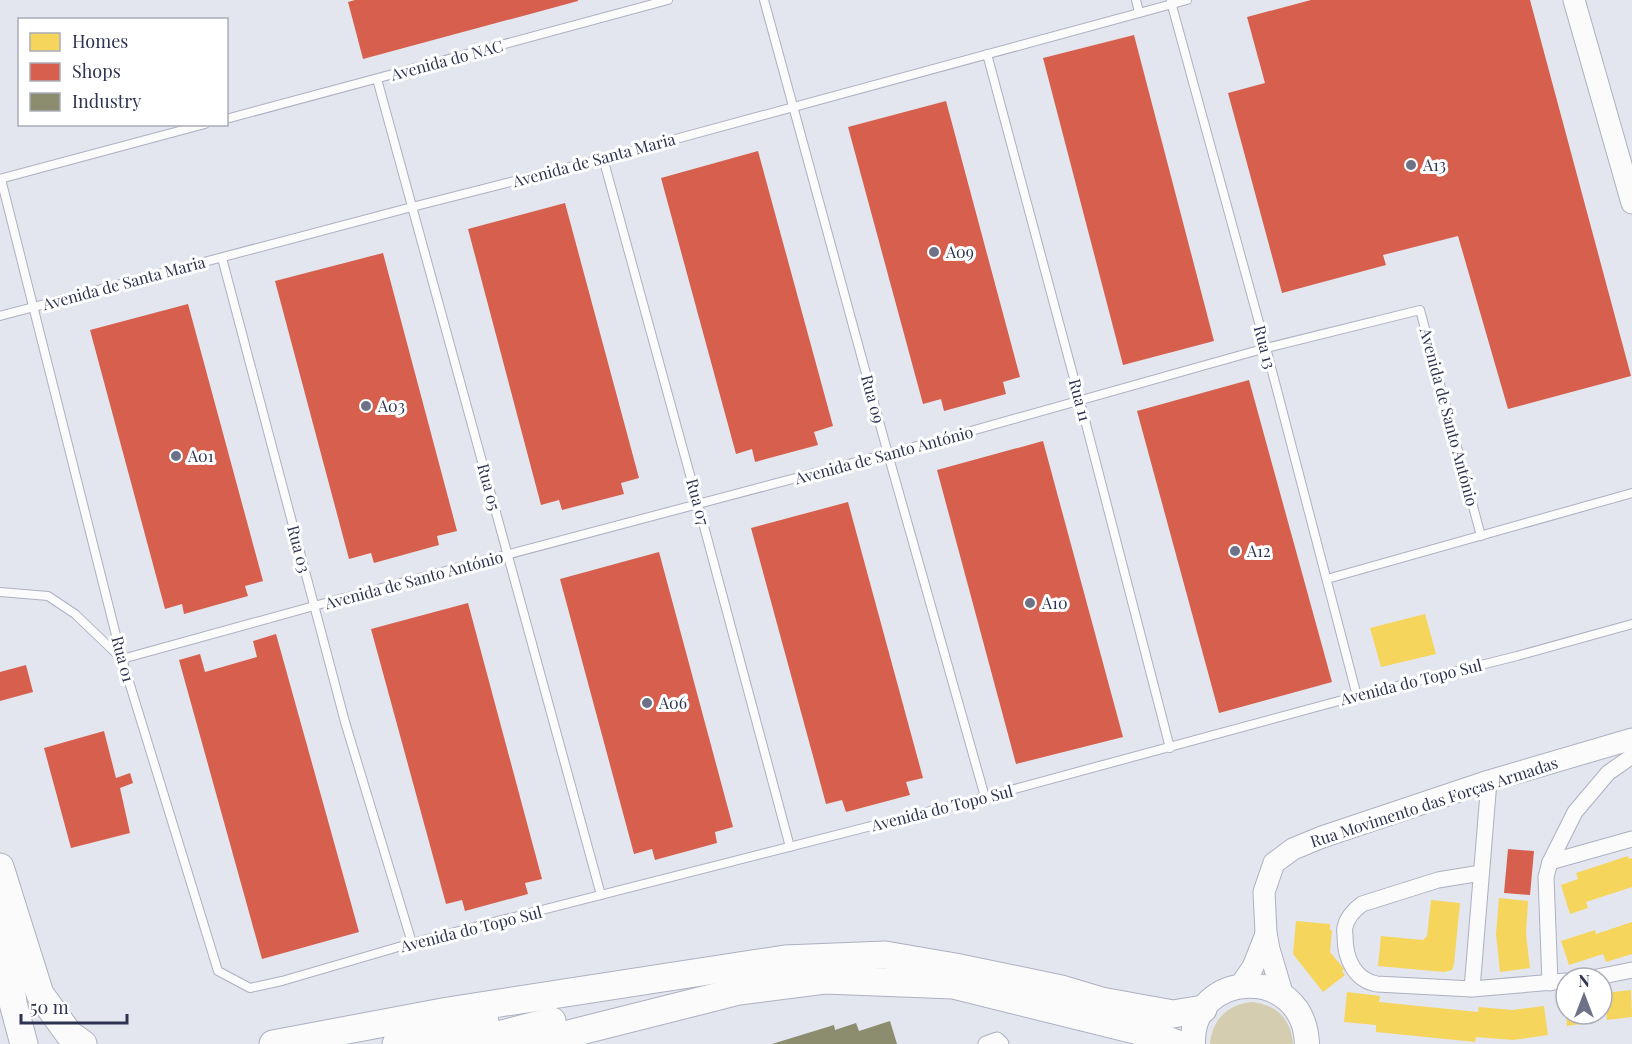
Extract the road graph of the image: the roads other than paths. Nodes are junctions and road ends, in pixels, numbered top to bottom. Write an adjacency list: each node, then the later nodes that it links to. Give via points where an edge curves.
1 (668, 0): 9 (lane, Avenida do NAC)
2 (764, 0): 10 (lane, Rua 09)
3 (1136, 0): 7 (lane)
4 (1186, 0): 6 (lane, Avenida de Santa Maria)
5 (1574, 0): 15 (street)
6 (1171, 2): 7 (lane, Avenida de Santa Maria); 20 (lane, Rua 13)
7 (1139, 12): 8 (lane, Avenida de Santa Maria)
8 (987, 54): 10 (lane, Avenida de Santa Maria); 21 (lane, Rua 11)
9 (377, 79): 11 (lane, Avenida do NAC); 16 (lane, Rua 05)
10 (792, 106): 13 (lane, Avenida de Santa Maria); 22 (lane, Rua 09)
11 (228, 118)
12 (199, 126): 14 (lane)
13 (603, 158): 16 (lane, Avenida de Santa Maria); 24 (lane, Rua 07)
14 (0, 179): 18 (lane, Rua 01)
15 (1632, 203)
16 (412, 207): 17 (lane, Avenida de Santa Maria); 26 (lane, Rua 05)
17 (222, 258): 18 (lane, Avenida de Santa Maria); 29 (lane, Rua 03)
18 (33, 307): 19 (lane, Avenida de Santa Maria); 31 (lane, Rua 01)
19 (0, 316)
20 (1266, 348): 21 (lane, Avenida de Santo António); 25 (lane, Avenida de Santo António, via 1420,310); 27 (lane, Rua 13)
21 (1080, 401): 22 (lane, Avenida de Santo António); 34 (lane, Rua 11)
22 (888, 454): 24 (lane, Avenida de Santo António); 37 (lane, Rua 09)
23 (1632, 493): 25 (lane)
24 (698, 504): 26 (lane, Avenida de Santo António); 39 (lane, Rua 07)
25 (1481, 536): 27 (lane)
26 (508, 555): 29 (lane, Avenida de Santo António); 43 (lane, Rua 05)
27 (1327, 579): 32 (lane, Rua 13)
28 (0, 592): 31 (lane, via 48,596 75,614)
29 (314, 606): 31 (lane, Avenida de Santo António); 45 (lane, Rua 03)
30 (1632, 624): 32 (lane, Avenida do Topo Sul)
31 (122, 659): 53 (lane, Rua 01, via 218,971)
32 (1357, 696): 34 (lane, Avenida do Topo Sul)
33 (1632, 739): 36 (street, Rua Movimento das Forças Armadas)
34 (1170, 748): 37 (lane, Avenida do Topo Sul)
35 (1632, 756): 40 (street, via 1608,772 1575,812)
36 (1489, 781): 41 (street); 44 (street, Rua Movimento das Forças Armadas, via 1293,849 1274,863 1264,892)
37 (985, 798): 39 (lane, Avenida do Topo Sul)
38 (1632, 839): 40 (street)
39 (790, 847): 43 (lane, Avenida do Topo Sul)
40 (1550, 862): 51 (street, via 1546,877)
41 (1481, 873): 54 (street); 54 (street, via 1438,879 1362,904 1345,927 1349,960 1365,980)
42 (3, 878): 58 (highway, via 9,972); 59 (highway, via 40,994 69,1034)
43 (601, 896): 45 (lane, Avenida do Topo Sul)
44 (1266, 933): 52 (street, Rua Movimento das Forças Armadas, via 1253,968); 55 (street, Rua Movimento das Forças Armadas)
45 (412, 944): 53 (lane, Avenida do Topo Sul)
46 (955, 967): 49 (highway, via 885,955 785,959); 56 (highway, via 1173,1014); 62 (highway, via 874,964 781,968 699,983)
47 (1632, 970): 48 (street)
48 (1614, 974)
49 (667, 978): 60 (highway, via 448,1011); 61 (highway)
50 (1554, 982): 51 (street)
51 (1550, 983): 54 (street)
52 (1240, 986): 55 (main road, via 1270,989); 56 (main road, via 1213,998)
53 (250, 988)
54 (1472, 989)
55 (1283, 996): 57 (main road, via 1302,1018)
56 (1203, 1009): 67 (main road, via 1196,1022)
57 (1312, 1040)
58 (24, 1044)
59 (83, 1044)
60 (273, 1044)
61 (396, 1044)
62 (463, 1044)
63 (529, 1044): 66 (highway, via 739,991 825,980 953,985 1155,1035)
64 (987, 1044): 65 (street, via 998,1040)
65 (1001, 1044)
66 (1177, 1044)
67 (1193, 1044)

